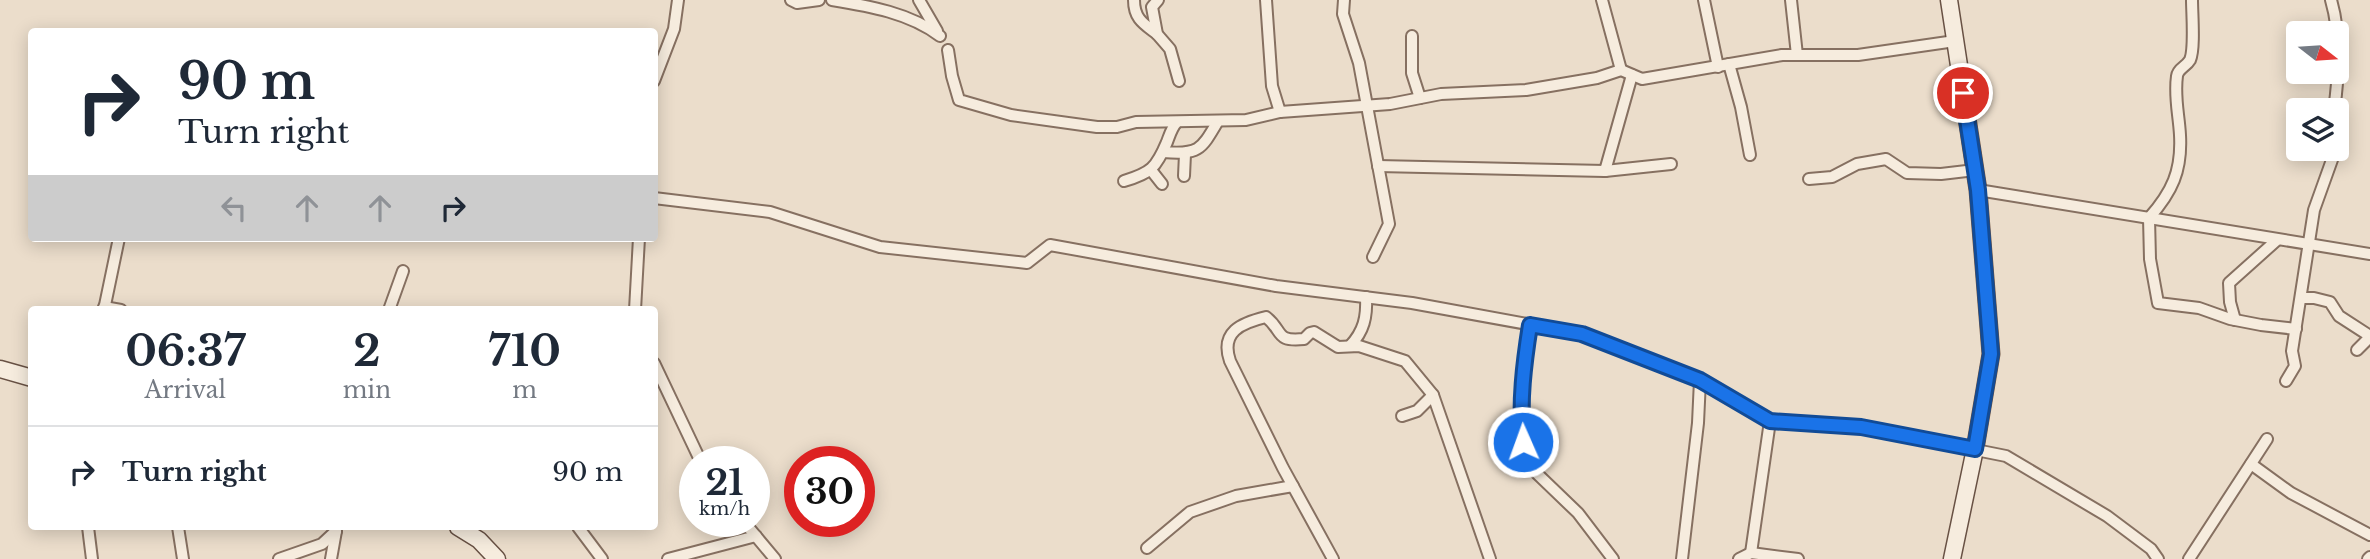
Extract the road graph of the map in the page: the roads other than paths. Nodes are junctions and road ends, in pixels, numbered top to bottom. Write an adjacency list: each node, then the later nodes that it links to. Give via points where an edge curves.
1 (678, 0): 22 (street, via 674,29)
2 (791, 0): 3 (street)
3 (819, 0)
4 (832, 0): 5 (street, via 875,7 929,27 940,36)
5 (919, 0)
6 (1134, 0): 16 (street, via 1142,24)
7 (1158, 0): 16 (street, via 1152,7)
8 (1266, 0): 28 (street, via 1272,86)
9 (1344, 0): 27 (street, via 1343,14)
10 (1602, 0): 23 (street)
11 (1704, 0): 21 (street)
12 (1791, 0): 20 (street)
13 (1949, 0): 18 (main road)
14 (2192, 0): 46 (street, via 2190,59 2178,72 2175,101 2179,169 2164,202)
15 (2331, 0): 26 (street, via 2336,18)
16 (1157, 34): 24 (street, via 1170,49)
17 (1412, 36): 25 (street, via 1412,73)
18 (1955, 41): 20 (street, via 1858,55); 38 (main road)
19 (948, 50): 30 (street, via 959,100 1011,115 1097,127)
20 (1797, 55): 21 (street)
21 (1723, 66): 23 (street, via 1643,79); 33 (street, via 1741,107)
22 (658, 71)
23 (1626, 73): 25 (street, via 1526,90); 39 (street)
24 (1179, 81)
25 (1420, 98): 27 (street)
26 (2336, 98)
27 (1367, 105): 28 (street); 36 (street)
28 (1280, 111): 29 (street)
29 (1218, 121): 30 (street); 32 (street, via 1203,146)
30 (1177, 122): 31 (street)
31 (1163, 152): 32 (street); 37 (street)
32 (1185, 154): 40 (street)
33 (1750, 155)
34 (2332, 161): 50 (street, via 2314,210)
35 (1671, 164): 39 (street)
36 (1378, 166): 39 (street); 52 (street, via 1389,224)
37 (1151, 170): 42 (street); 43 (street)
38 (1975, 170): 41 (street, via 1907,173 1886,159 1857,164 1832,177); 44 (main road)
39 (1605, 172)
40 (1184, 176)
41 (1809, 179)
42 (1124, 181)
43 (1161, 184)
44 (1978, 190): 46 (street); 75 (main road, via 1991,354)
45 (658, 198): 54 (street, via 770,212 880,247 1027,263 1050,245 1276,286)
46 (2149, 218): 47 (street); 59 (street, via 2158,303)
47 (2277, 240): 50 (street); 59 (street, via 2229,283)
48 (118, 242): 56 (street)
49 (639, 242): 58 (street)
50 (2309, 245): 51 (street); 55 (street)
51 (2370, 254)
52 (1373, 257)
53 (403, 271): 57 (street)
54 (1366, 297): 60 (street); 63 (street, via 1367,316)
55 (2301, 298): 61 (street); 62 (street, via 2330,302 2339,316)
56 (105, 306)
57 (390, 306)
58 (635, 306)
59 (2235, 320): 61 (street)
60 (1530, 325): 68 (street, via 1582,334); 99 (street, via 1521,421 1525,462 1578,513)
61 (2296, 329): 69 (street, via 2295,366)
62 (2370, 337): 64 (street)
63 (1350, 346): 70 (street, via 1405,361); 77 (street, via 1338,347 1314,332 1304,339 1286,339 1266,317 1234,330 1226,344 1234,373)
64 (2357, 350)
65 (0, 369): 67 (main road)
66 (658, 371): 74 (street)
67 (28, 377)
68 (1700, 380): 72 (street); 100 (street)
69 (2286, 381)
70 (1433, 394): 71 (street, via 1417,411); 98 (street)
71 (1402, 416)
72 (1770, 421): 75 (street, via 1861,427); 88 (street)
73 (2267, 439): 76 (street)
74 (693, 446)
75 (1975, 449): 103 (main road); 104 (street, via 2006,456 2085,503 2151,549)
76 (2251, 464): 84 (street, via 2291,493); 105 (street)
77 (1293, 486): 87 (street, via 1236,496 1190,512); 97 (street)
78 (88, 530): 89 (street)
79 (178, 530): 90 (street)
80 (335, 530): 91 (street, via 322,544)
81 (336, 530): 92 (street)
82 (463, 530): 93 (main road)
83 (581, 530): 94 (street)
84 (2370, 535)
85 (752, 537): 95 (street)
86 (757, 537): 96 (street)
87 (1147, 548)
88 (1751, 553): 101 (street); 102 (street)
89 (92, 559)
90 (183, 559)
91 (279, 559)
92 (331, 559)
93 (497, 559)
94 (602, 559)
95 (668, 559)
96 (775, 559)
97 (1334, 559)
98 (1490, 559)
99 (1613, 559)
100 (1682, 559)
101 (1739, 559)
102 (1798, 559)
103 (1952, 559)
104 (2158, 559)
105 (2189, 559)

